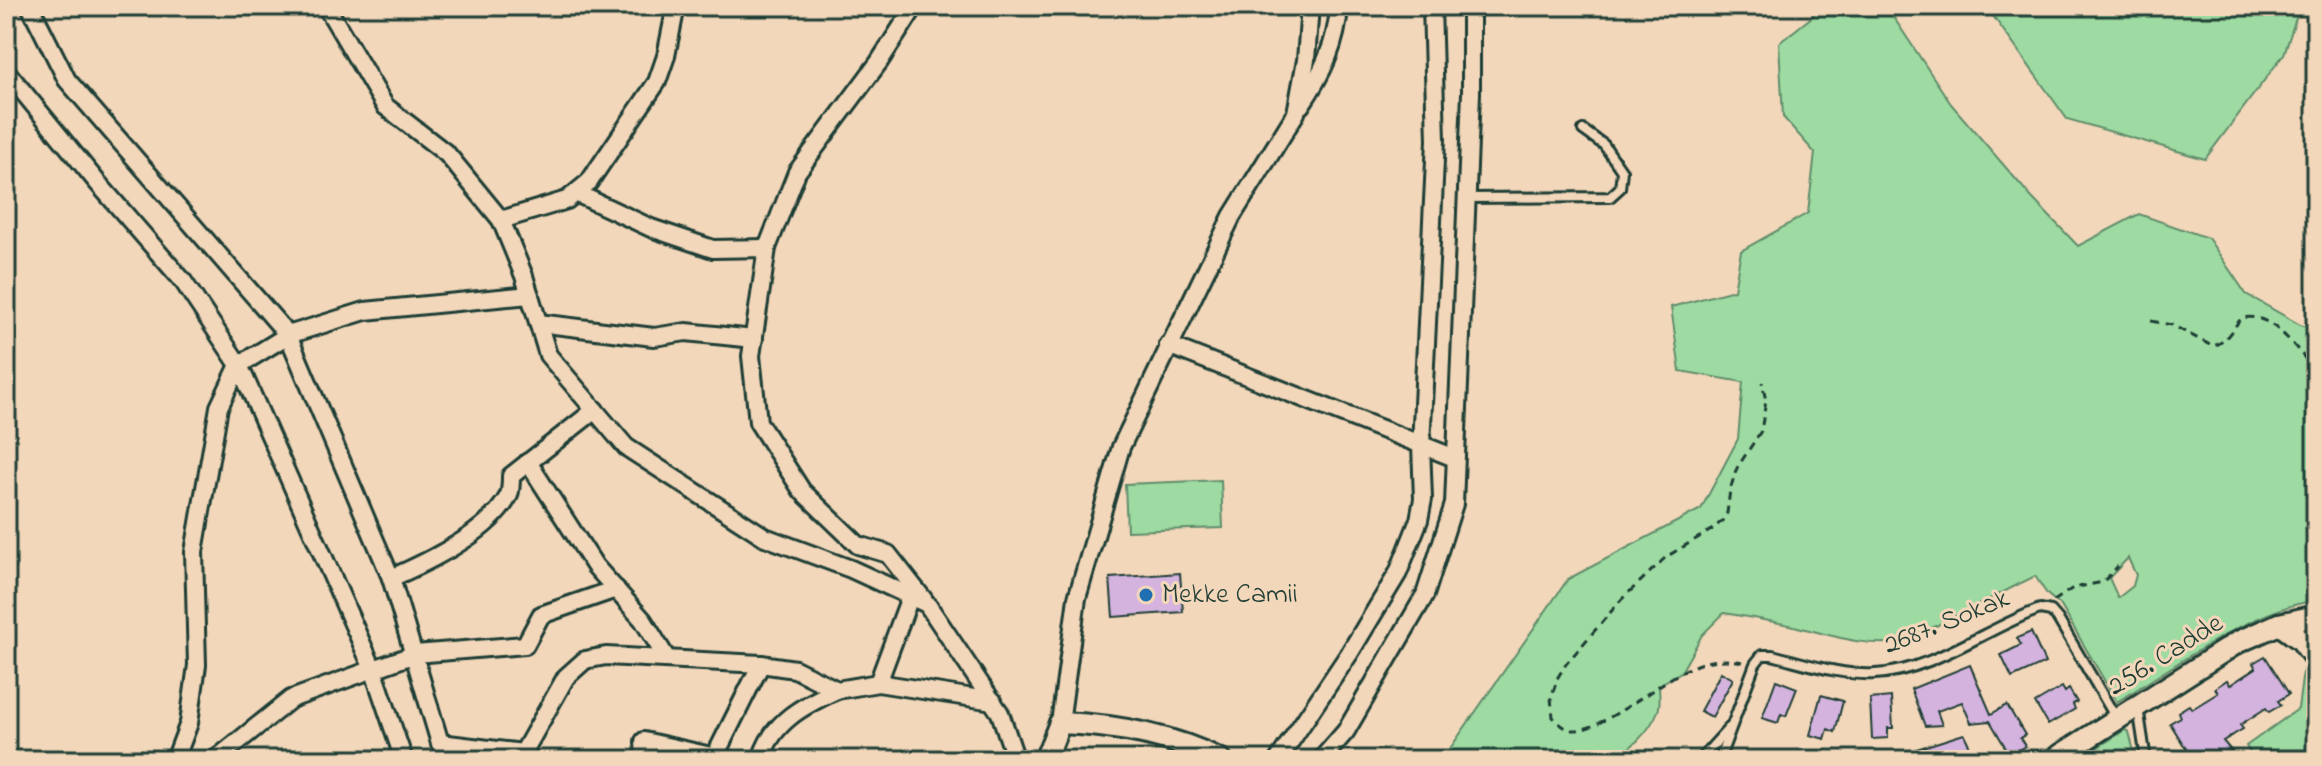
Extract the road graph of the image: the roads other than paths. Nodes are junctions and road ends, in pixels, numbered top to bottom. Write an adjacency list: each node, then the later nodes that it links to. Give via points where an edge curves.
1 (30, 6): 18 (street, via 67,80)
2 (326, 6): 14 (street, via 385,106 447,154)
3 (676, 6): 12 (street, via 657,82 589,182)
4 (915, 6): 15 (street, via 797,172)
5 (1310, 6): 10 (street)
6 (1339, 6): 10 (street, via 1332,49)
7 (1432, 6): 23 (street, via 1436,140)
8 (1471, 6): 13 (street)
9 (6, 71): 21 (street, via 183,281)
10 (1296, 113): 20 (street, via 1232,216)
11 (1583, 130): 13 (lane, via 1604,145 1622,171 1620,188 1610,197)
12 (576, 193): 14 (street); 15 (street, via 651,228 713,249)
13 (1466, 198): 24 (street)
14 (501, 220): 16 (street)
15 (767, 248): 19 (street)
16 (530, 295): 17 (street); 18 (street, via 365,311)
17 (538, 323): 19 (street, via 654,337 686,332); 22 (street, via 548,355)
18 (288, 335): 21 (street); 26 (street)
19 (754, 339): 29 (street, via 758,422 802,491 858,545 888,554)
20 (1168, 345): 23 (street); 42 (street, via 1121,447 1077,598)
21 (239, 365): 36 (street); 47 (street, via 219,407 194,552 197,665 189,723)
22 (595, 410): 25 (street); 28 (street, via 626,447 765,537)
23 (1421, 445): 24 (street); 57 (street, via 1423,499 1406,557)
24 (1455, 458): 58 (street, via 1454,504 1425,595 1346,731)
25 (528, 462): 26 (street, via 511,476 510,493 494,515 439,557); 27 (street, via 595,566)
26 (391, 578): 32 (street)
27 (616, 589): 32 (street, via 541,615 525,645); 33 (street)
28 (910, 597): 29 (street); 37 (street)
29 (927, 604): 39 (street)
30 (2316, 616): 31 (street, 256. Cadde)
31 (2279, 624): 34 (street); 40 (street, 256. Cadde, via 2238,642)
32 (415, 654): 36 (street); 44 (street)
33 (667, 659): 35 (street); 45 (street, via 585,660 566,677)
34 (2316, 660)
35 (761, 664): 38 (street, via 795,669); 46 (street)
36 (373, 669): 48 (street, via 291,699); 49 (street)
37 (878, 683): 38 (street); 39 (street)
38 (837, 690): 52 (street, via 799,707 765,744)
39 (993, 701): 53 (street)
40 (2138, 706): 41 (street, 256. Cadde); 62 (lane)
41 (2117, 719): 43 (lane, 2687. Sokak, via 2058,619 2045,609 1890,672 1857,674 1762,655); 61 (street, 256. Cadde)
42 (1060, 723): 54 (street); 55 (street); 56 (street, via 1145,732)
43 (1732, 725): 59 (lane); 60 (lane)
44 (440, 743): 45 (street); 50 (street)
45 (523, 756)
46 (718, 759): 51 (street, via 644,741)
47 (175, 760)
48 (215, 760)
49 (404, 760)
50 (448, 760)
51 (645, 760)
52 (761, 760)
53 (1016, 760)
54 (1045, 760)
55 (1056, 760)
56 (1221, 760)
57 (1278, 760)
58 (1321, 760)
59 (1700, 760)
60 (1719, 760)
61 (2053, 760)
62 (2146, 760)

